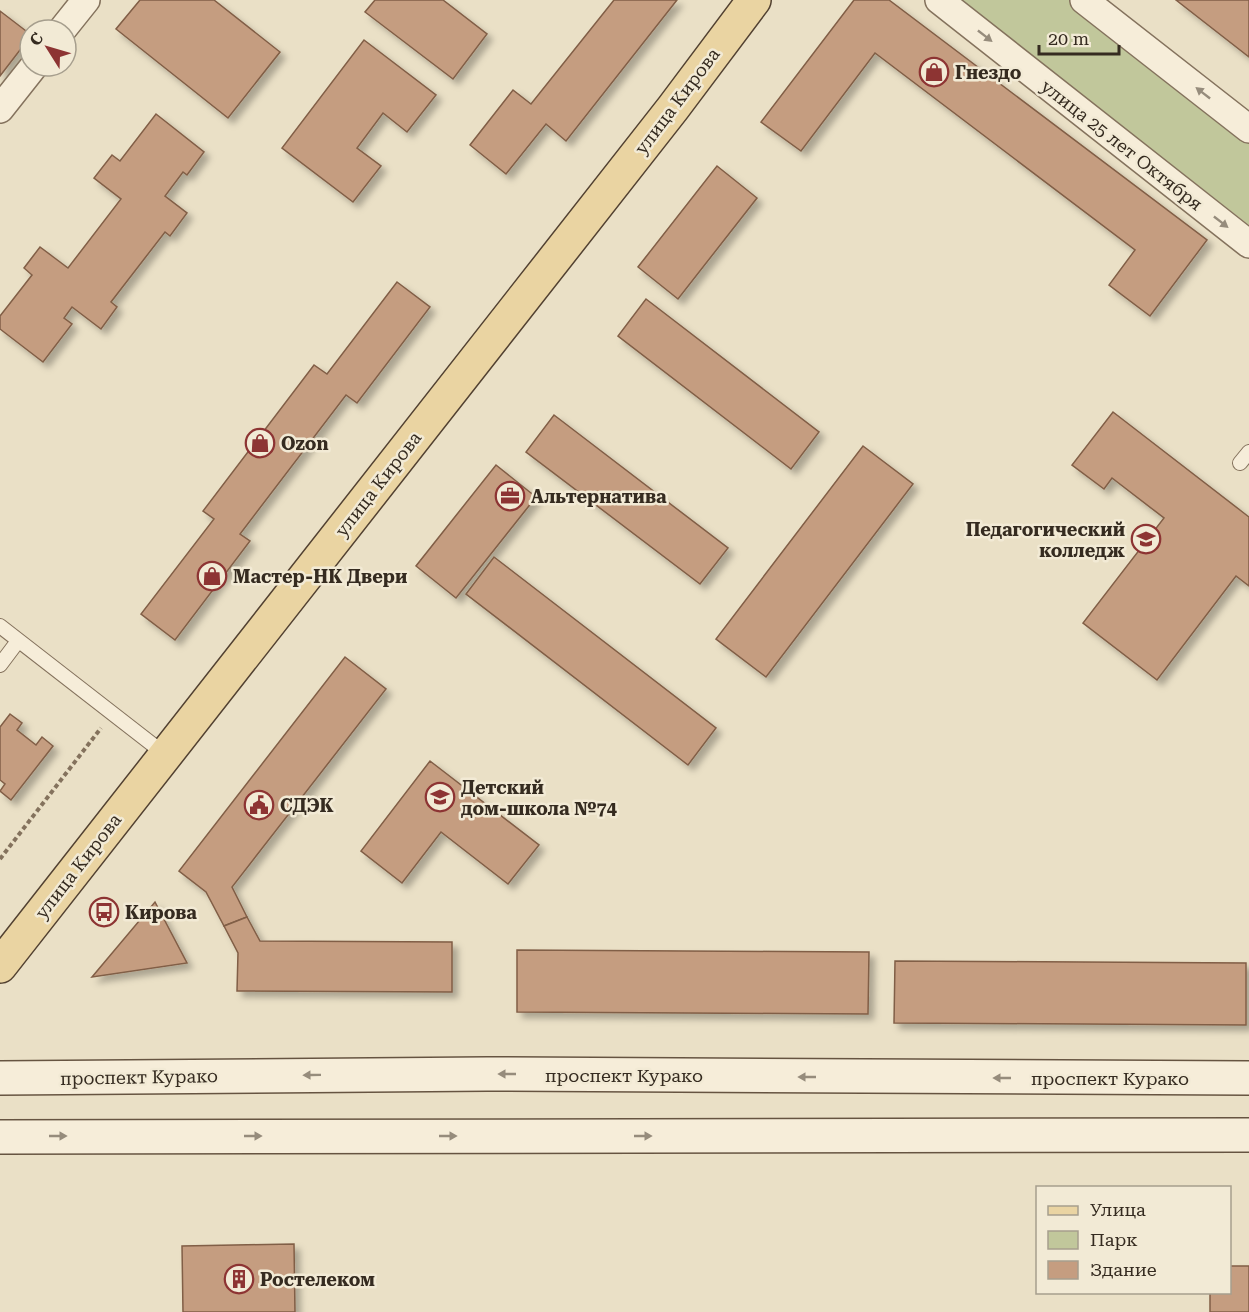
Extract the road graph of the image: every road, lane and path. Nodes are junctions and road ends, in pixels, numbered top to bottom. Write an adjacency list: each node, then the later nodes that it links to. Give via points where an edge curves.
1 (86, 0): 5 (street)
2 (754, 0): 14 (main road, улица Кирова)
3 (939, 0): 9 (street, улица 25 лет Октября, one-way to 9)
4 (1084, 0): 8 (street, one-way to 4)
5 (72, 18)
6 (25, 78): 7 (street)
7 (0, 109)
8 (1249, 129)
9 (1249, 244)
10 (0, 626): 11 (lane)
11 (18, 641): 12 (lane); 13 (lane)
12 (0, 665)
13 (112, 713): 14 (lane); 15 (path)
14 (166, 755): 16 (main road, улица Кирова)
15 (0, 858)
16 (0, 966)
17 (0, 1078): 18 (main road, проспект Курако, one-way to 17, via 487,1074)
18 (1249, 1078)
19 (1249, 1135): 20 (main road, one-way to 19)
20 (0, 1137)

